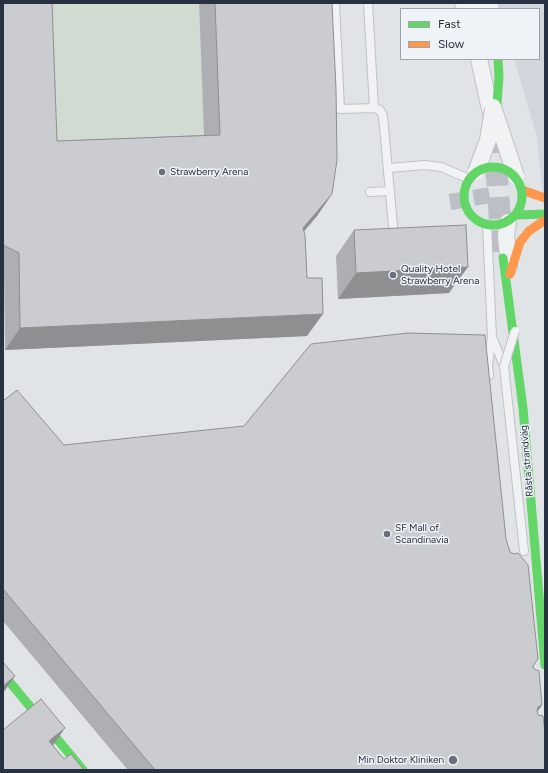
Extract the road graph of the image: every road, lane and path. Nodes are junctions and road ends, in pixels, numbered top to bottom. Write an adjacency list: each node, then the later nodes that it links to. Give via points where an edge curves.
1 (335, 3): 7 (lane, via 340,109)
2 (368, 3): 7 (lane)
3 (479, 60): 8 (street)
4 (488, 60): 6 (street)
5 (498, 60): 8 (street)
6 (493, 107): 10 (street, bridge, via 488,140); 11 (street, bridge)
7 (374, 108): 9 (lane, via 380,110 383,116)
8 (494, 131)
9 (389, 168): 10 (lane, via 425,165); 12 (lane)
10 (473, 175): 11 (street, bridge, via 486,167 497,166 507,170); 18 (street, bridge, via 465,188 466,207 471,216)
11 (519, 183): 14 (street); 16 (street, bridge, via 523,199)
12 (390, 191): 13 (lane); 19 (lane)
13 (370, 192)
14 (545, 198)
15 (545, 214): 16 (street, via 535,213)
16 (512, 219): 18 (street, bridge, via 498,225); 21 (street, Råsta strandväg, via 507,254)
17 (545, 220): 21 (street, via 529,231 520,242)
18 (487, 225): 23 (lane)
19 (393, 226)
20 (502, 258): 29 (street, Råsta strandväg, via 523,408)
21 (510, 274): 22 (street, Råsta strandväg)
22 (515, 331): 24 (lane, bridge); 27 (street, Råsta strandväg, via 523,360)
23 (492, 337): 24 (lane); 25 (lane, via 488,365)
24 (504, 366): 26 (lane)
25 (490, 386)
26 (525, 556)
27 (545, 567)
28 (534, 636): 29 (lane)
29 (540, 664)
30 (3, 674): 31 (street)
31 (83, 770)

